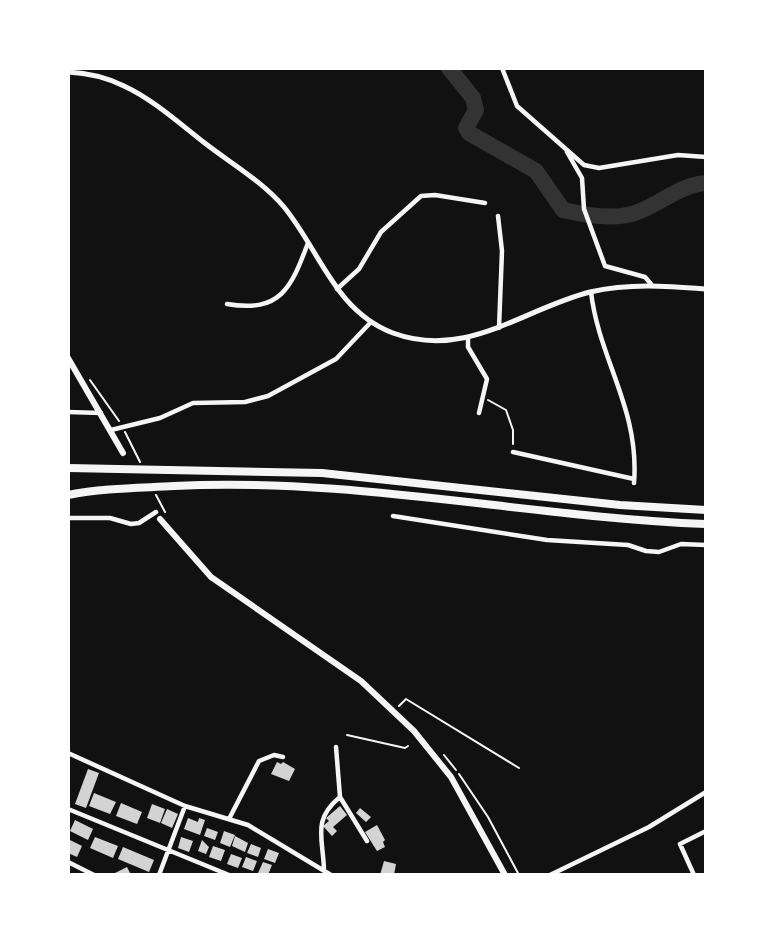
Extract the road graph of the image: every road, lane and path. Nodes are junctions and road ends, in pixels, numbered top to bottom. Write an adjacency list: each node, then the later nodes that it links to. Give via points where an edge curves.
1 (502, 68): 3 (street, via 517,106)
2 (68, 72): 7 (street, via 108,79 140,94 277,198)
3 (565, 148): 4 (street, via 584,165 599,168 678,155); 8 (street, via 582,178 584,209 609,269 645,277)
4 (706, 157)
5 (485, 203): 9 (street, via 421,197 381,232 359,269)
6 (498, 216): 14 (street, via 502,251)
7 (308, 243): 9 (street); 12 (street, via 295,279 277,297 253,307)
8 (651, 284): 10 (street); 11 (street)
9 (337, 289): 13 (street)
10 (706, 289)
11 (591, 292): 14 (street); 24 (street, via 595,323 625,400 636,455 634,481)
12 (227, 304)
13 (371, 322): 15 (street, via 410,338); 22 (street, via 336,359 268,396 245,402 204,401 160,418)
14 (499, 329): 15 (street)
15 (468, 339): 18 (street, via 468,347 486,372)
16 (68, 358): 20 (main road)
17 (91, 380): 22 (path)
18 (485, 398): 21 (street); 24 (path, via 506,410 513,430)
19 (68, 412): 20 (street)
20 (101, 413): 23 (main road)
21 (479, 413)
22 (122, 425): 23 (street); 27 (path)
23 (111, 430): 25 (main road)
24 (513, 452)
25 (123, 453)
26 (68, 468): 30 (highway, via 322,473)
27 (145, 472)
28 (68, 495): 34 (highway, via 207,484 323,487)
29 (156, 495): 31 (path)
30 (706, 510)
31 (161, 516): 33 (street, via 131,524 110,518); 38 (main road, via 211,577 361,681)
32 (393, 516): 36 (street, via 547,540)
33 (68, 518)
34 (706, 524)
35 (629, 539): 36 (street)
36 (628, 545): 37 (street, via 659,552 681,544)
37 (706, 545)
38 (393, 711): 45 (path, via 406,699); 59 (main road, via 451,777)
39 (347, 735): 40 (path)
40 (408, 746)
41 (336, 747): 47 (street)
42 (68, 753): 48 (street)
43 (443, 754): 60 (path, via 488,817)
44 (283, 757): 50 (street, via 259,761)
45 (519, 768)
46 (706, 792): 61 (street, via 659,822)
47 (340, 797): 52 (street); 55 (street, via 321,817)
48 (185, 806): 50 (street); 53 (street)
49 (68, 809): 53 (street)
50 (229, 819): 55 (street, via 248,825)
51 (706, 831): 62 (street, via 680,844)
52 (367, 841)
53 (169, 851): 57 (street); 58 (street)
54 (68, 862): 56 (street)
55 (327, 873)
56 (94, 875)
57 (159, 875)
58 (228, 875)
59 (505, 875)
60 (519, 875)
61 (550, 875)
62 (694, 875)

